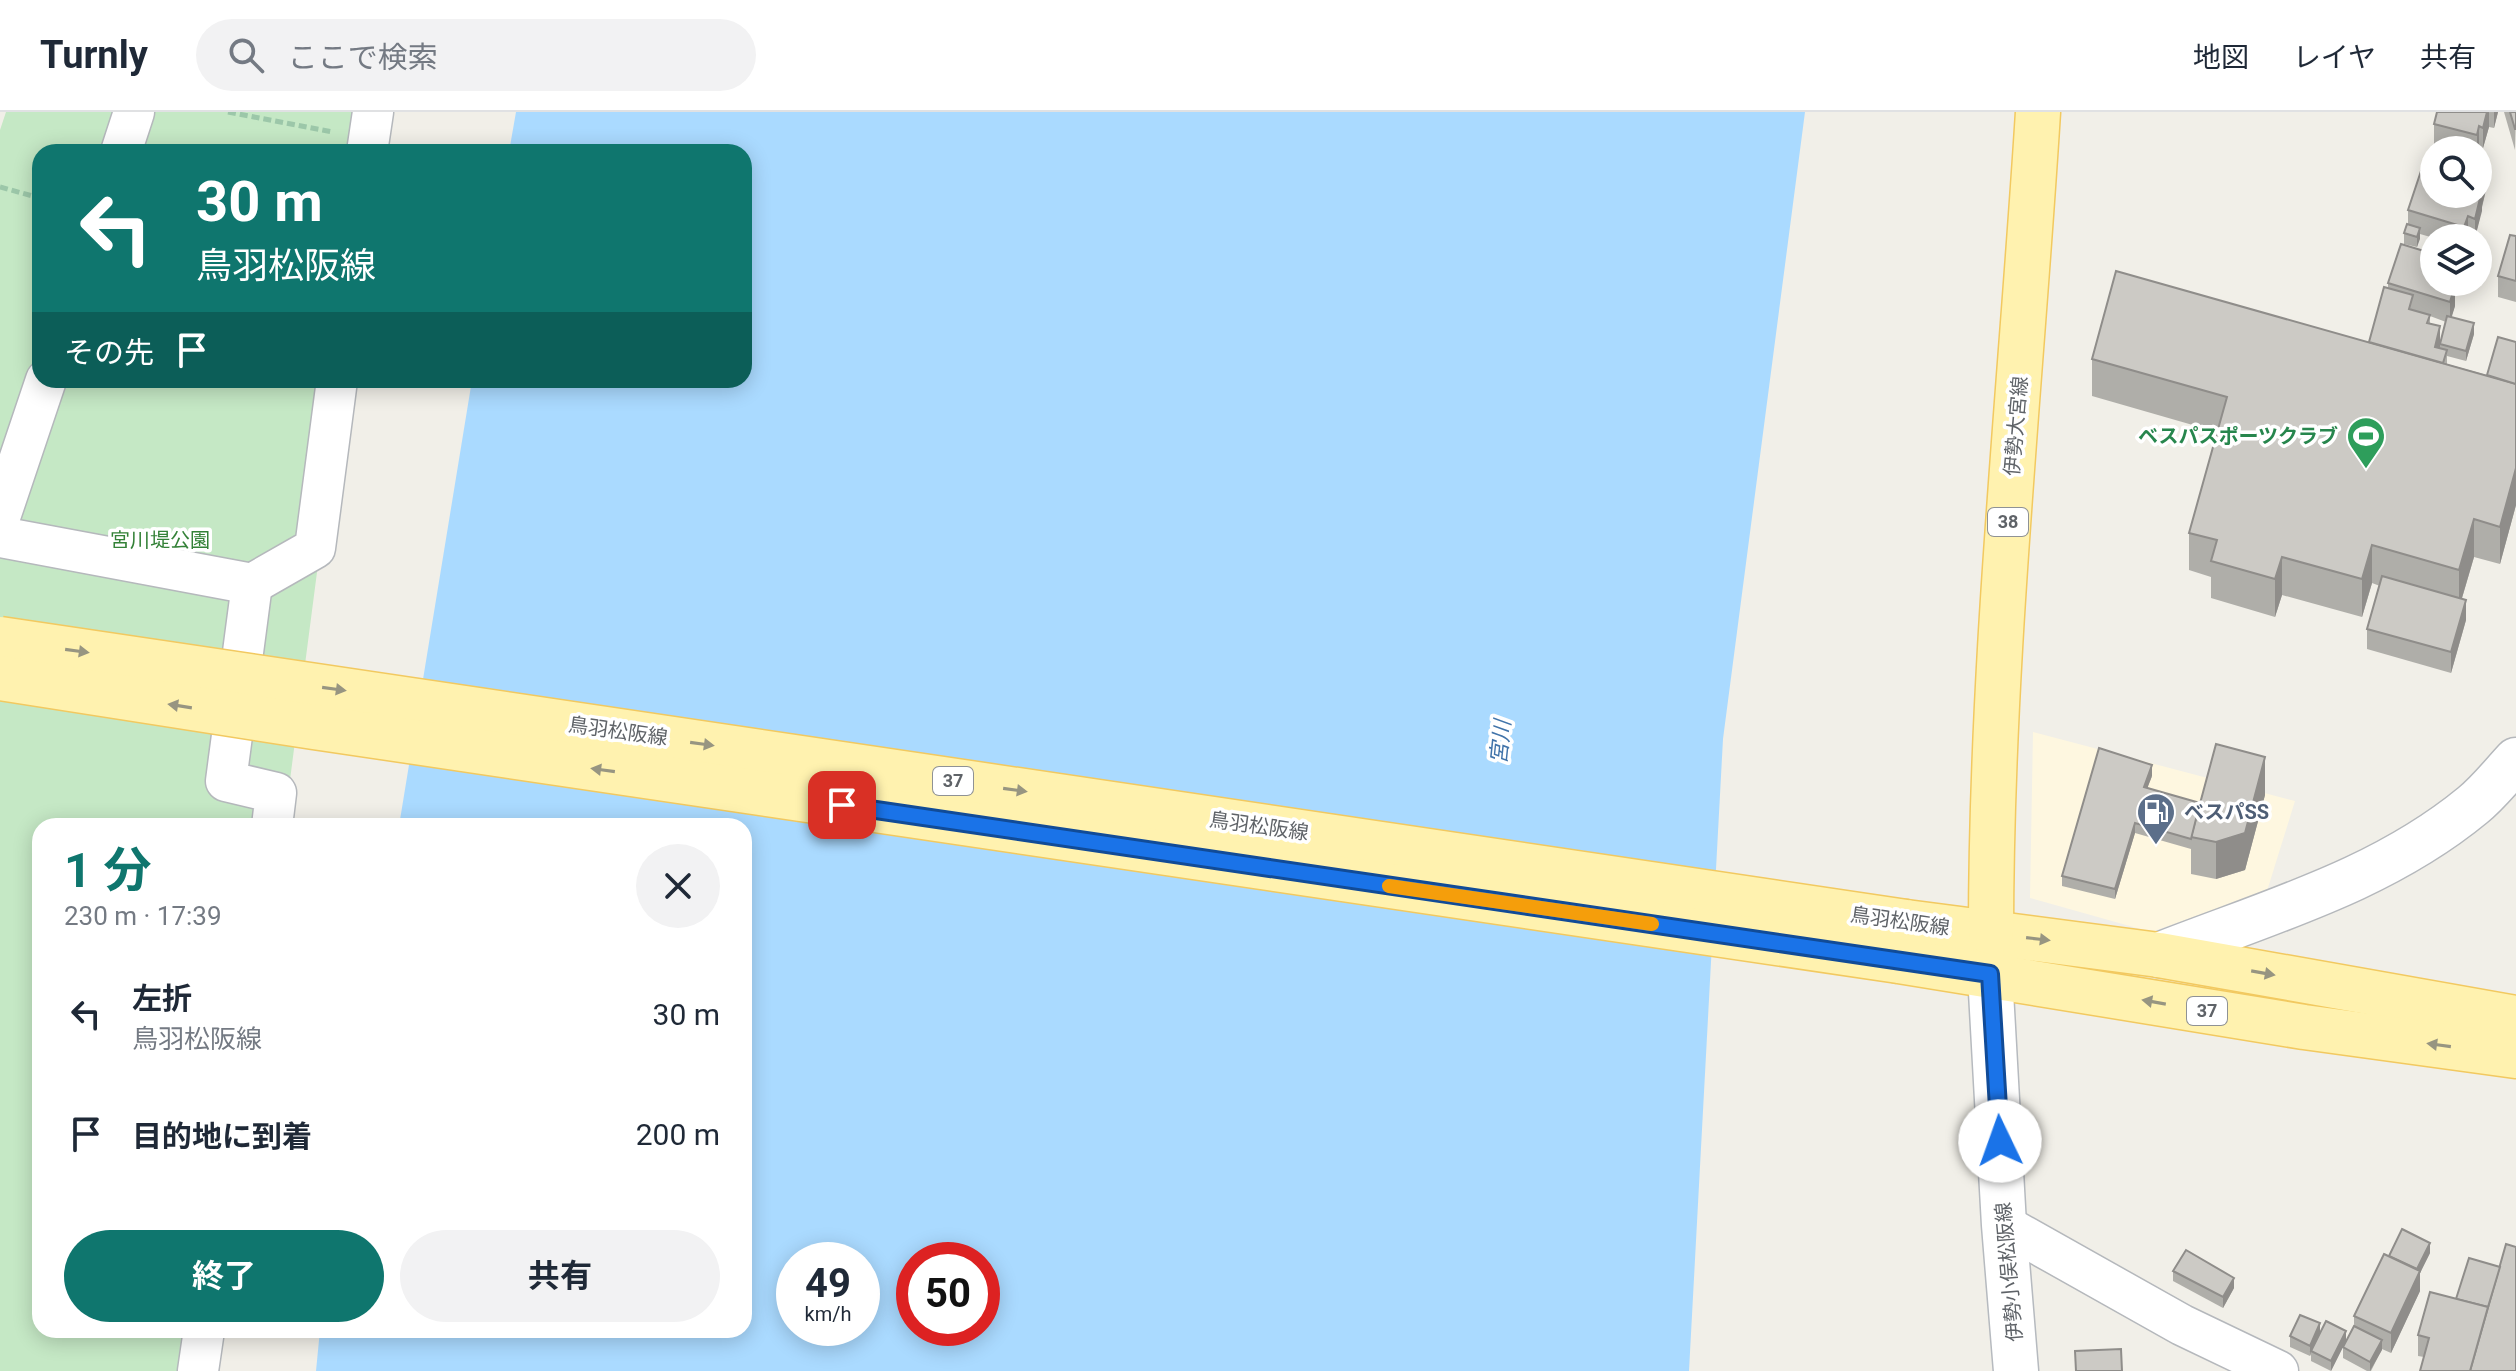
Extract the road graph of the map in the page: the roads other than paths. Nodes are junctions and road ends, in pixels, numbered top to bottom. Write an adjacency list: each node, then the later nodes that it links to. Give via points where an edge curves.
1 (134, 112): 3 (street)
2 (2038, 112): 14 (main road, 伊勢大宮線 / 38, via 2003,581)
3 (124, 144)
4 (43, 388): 6 (street)
5 (336, 388): 8 (street, via 315,548)
6 (0, 517)
7 (0, 537): 8 (street)
8 (252, 584): 12 (street, via 226,781 276,793)
9 (0, 639): 13 (main road, 鳥羽松阪線 / 37, one-way to 13, bridge)
10 (0, 678): 13 (main road, 鳥羽松阪線 / 37, one-way to 10, bridge, via 330,730)
11 (2516, 760): 15 (street, via 2475,803 2372,872)
12 (273, 818)
13 (1902, 941): 14 (main road, 鳥羽松阪線 / 37)
14 (1991, 953): 15 (main road, 鳥羽松阪線 / 37, one-way to 15); 17 (main road, 鳥羽松阪線 / 37, one-way to 14, via 2304,1027); 18 (street, 伊勢小俣松阪線)
15 (2159, 955): 16 (main road, 鳥羽松阪線 / 37, one-way to 16)
16 (2516, 1018)
17 (2516, 1056)
18 (2004, 1225): 21 (street, 伊勢小俣松阪線); 22 (street, via 2182,1325)
19 (203, 1338): 20 (street)
20 (198, 1371)
21 (2016, 1371)
22 (2278, 1371)

